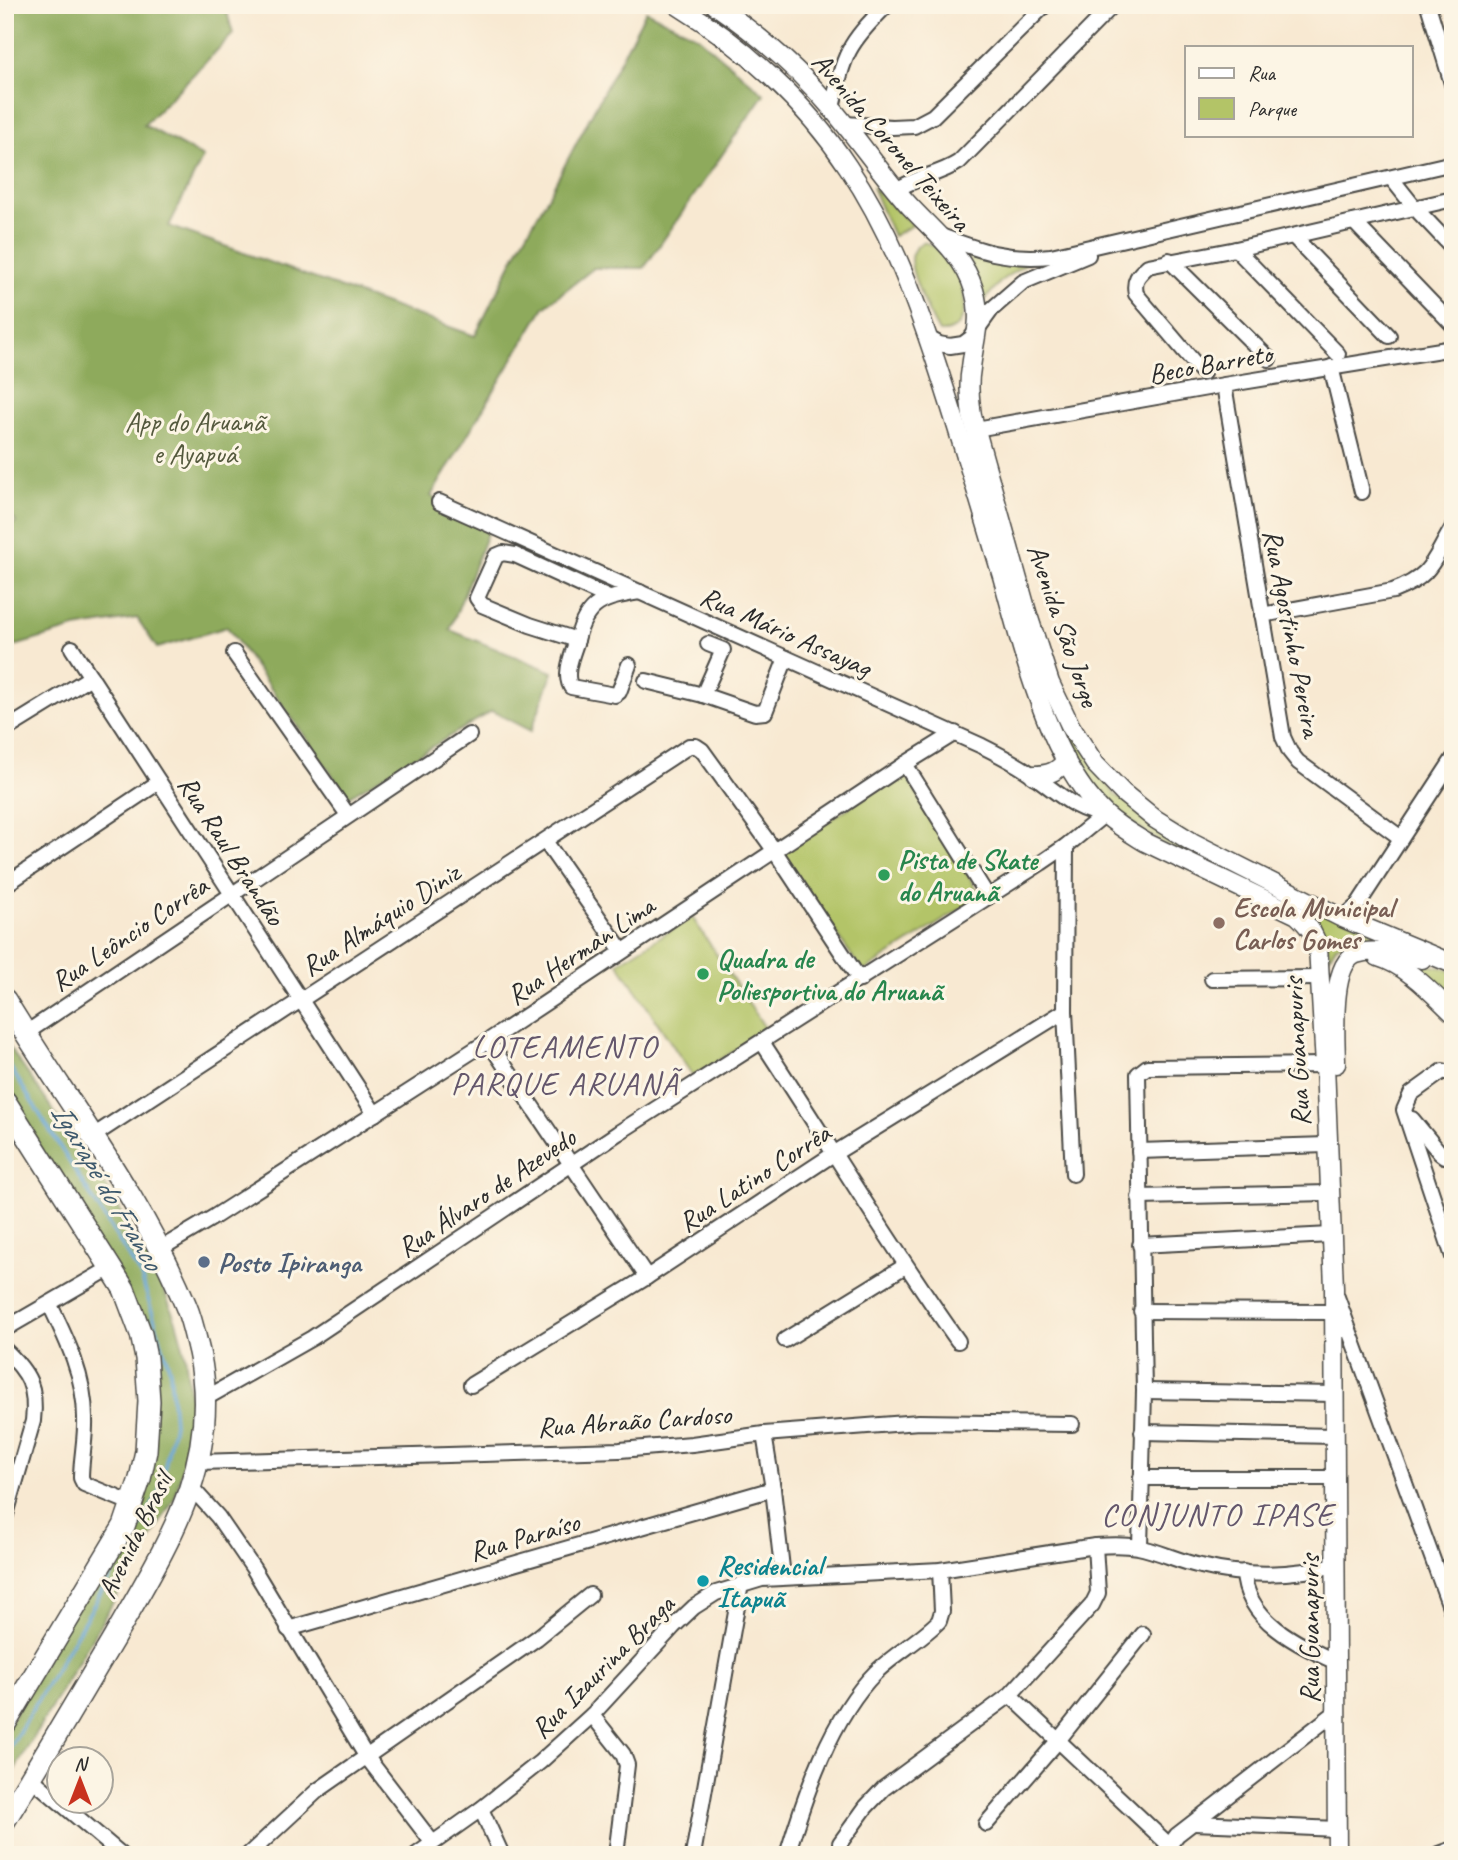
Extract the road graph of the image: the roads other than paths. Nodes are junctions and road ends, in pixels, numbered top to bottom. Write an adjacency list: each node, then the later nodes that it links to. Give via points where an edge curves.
1 (677, 5): 25 (main road, Avenida Coronel Teixeira, via 738,47 829,140 891,244)
2 (715, 5): 8 (main road, Avenida Coronel Teixeira, via 770,46)
3 (887, 5): 8 (street, via 845,55)
4 (1045, 5): 9 (street, via 933,116 914,126)
5 (1113, 5): 12 (street, via 959,162)
6 (1428, 5): 7 (street)
7 (1453, 87)
8 (832, 108): 9 (main road, Avenida Coronel Teixeira)
9 (845, 124): 12 (main road, Avenida Coronel Teixeira)
10 (1453, 163): 11 (street)
11 (1392, 179): 14 (street); 18 (street)
12 (900, 194): 16 (main road, Avenida Coronel Teixeira)
13 (1453, 199): 14 (street)
14 (1415, 208): 15 (street); 19 (street)
15 (1354, 222): 17 (street); 22 (street)
16 (937, 235): 18 (street, via 986,253 1030,258); 23 (main road, Avenida Coronel Teixeira, via 968,273 977,302)
17 (1294, 237): 20 (street); 24 (street)
18 (1122, 241): 23 (street, via 1023,282 992,309)
19 (1453, 248)
20 (1236, 249): 21 (street); 28 (street)
21 (1169, 260): 27 (street); 29 (street, via 1148,266 1138,275 1136,294)
22 (1453, 325)
23 (977, 335): 25 (street, via 950,346); 31 (main road, Avenida São Jorge, via 969,385)
24 (1389, 336)
25 (928, 338): 51 (main road, Avenida São Jorge, via 1035,684)
26 (1453, 348): 28 (street, Beco Barreto)
27 (1269, 359)
28 (1335, 360): 30 (street, Beco Barreto); 32 (street)
29 (1203, 373)
30 (1224, 385): 31 (street, Beco Barreto); 37 (street, Rua Agostinho Pereira)
31 (975, 429): 65 (main road, Avenida São Jorge, via 1050,683 1095,764 1144,810 1192,842)
32 (1362, 492)
33 (439, 502): 35 (street, Rua Mário Assayag)
34 (1453, 527): 37 (street, via 1436,561 1412,583 1394,591)
35 (640, 592): 36 (street); 42 (street, Rua Mário Assayag)
36 (608, 598): 38 (street, via 592,607); 38 (street, via 515,555 496,556 478,602)
37 (1262, 615): 57 (street, Rua Agostinho Pereira, via 1281,728 1290,752)
38 (576, 640): 43 (street, via 568,674 571,687 615,695)
39 (708, 644): 46 (street, via 723,650)
40 (72, 648): 44 (street, Rua Raul Brandão)
41 (234, 653): 56 (street)
42 (786, 658): 46 (street, via 765,712 755,713); 48 (street, Rua Mário Assayag)
43 (629, 665)
44 (91, 677): 47 (street); 54 (street, Rua Raul Brandão)
45 (646, 681): 46 (street)
46 (703, 695)
47 (5, 730)
48 (955, 733): 52 (street, Rua Herman Lima); 53 (street, Rua Mário Assayag)
49 (468, 735): 56 (street, Rua Leôncio Corrêa)
50 (1453, 759): 57 (street)
51 (1066, 760): 53 (main road, via 1052,772); 55 (main road, Avenida São Jorge)
52 (905, 764): 60 (street, Rua Herman Lima); 63 (street)
53 (1034, 775): 55 (street, Rua Mário Assayag, via 1088,812)
54 (159, 782): 61 (street); 62 (street, Rua Raul Brandão)
55 (1105, 814): 59 (street, Rua Álvaro de Azevedo); 64 (main road, Avenida São Jorge, via 1145,842)
56 (348, 815): 62 (street, Rua Leôncio Corrêa)
57 (1401, 838): 65 (street, via 1353,912)
58 (544, 841): 60 (street, Rua Almáquio Diniz, via 689,746 696,746); 66 (street); 72 (street, Rua Almáquio Diniz)
59 (1066, 846): 63 (street, Rua Álvaro de Azevedo); 73 (street)
60 (774, 850): 66 (street, Rua Herman Lima); 71 (street)
61 (5, 885)
62 (231, 894): 72 (street, Rua Raul Brandão); 75 (street, Rua Leôncio Corrêa)
63 (988, 897): 71 (street, Rua Álvaro de Azevedo)
64 (1297, 915): 69 (main road, Rua Guanapuris, via 1315,935)
65 (1340, 917): 68 (main road, Avenida São Jorge)
66 (622, 951): 76 (street, Rua Herman Lima)
67 (1365, 953): 68 (main road, Avenida São Jorge); 74 (main road, via 1388,960); 92 (main road, Rua Guanapuris, via 1348,961 1338,985 1336,1193)
68 (1452, 964)
69 (1320, 978): 70 (street); 78 (main road, Rua Guanapuris)
70 (1212, 979)
71 (860, 980): 77 (street, Rua Álvaro de Azevedo)
72 (300, 1000): 82 (street, Rua Raul Brandão); 83 (street, Rua Almáquio Diniz)
73 (1065, 1011): 86 (street, Rua Latino Corrêa); 89 (street)
74 (1453, 1013)
75 (13, 1017): 83 (highway, Avenida Brasil)
76 (488, 1041): 82 (street, Rua Herman Lima); 88 (street)
77 (762, 1042): 86 (street); 88 (street, Rua Álvaro de Azevedo)
78 (1325, 1065): 84 (main road, Rua Guanapuris); 85 (street, via 1147,1067 1138,1074)
79 (1453, 1074): 81 (street, via 1443,1071 1411,1094)
80 (5, 1101): 97 (highway, Avenida Brasil)
81 (1404, 1110): 87 (street, via 1440,1153); 95 (street)
82 (375, 1114): 94 (street, Rua Herman Lima)
83 (93, 1136): 94 (highway, Avenida Brasil)
84 (1327, 1145): 85 (street); 90 (main road, Rua Guanapuris)
85 (1139, 1151): 91 (street)
86 (835, 1153): 96 (street); 98 (street, Rua Latino Corrêa)
87 (1453, 1153)
88 (573, 1165): 98 (street); 110 (street, Rua Álvaro de Azevedo, via 312,1338)
89 (1073, 1174)
90 (1329, 1193): 91 (street); 92 (main road, Rua Guanapuris)
91 (1139, 1197): 93 (street)
92 (1331, 1235): 93 (street); 99 (main road, Rua Guanapuris)
93 (1140, 1245): 101 (street)
94 (160, 1249): 110 (highway, Avenida Brasil, via 187,1308)
95 (1453, 1257)
96 (905, 1266): 104 (street); 105 (street)
97 (112, 1267): 100 (street); 121 (highway, Avenida Brasil, via 133,1311 149,1380 146,1451)
98 (647, 1277): 107 (street, Rua Latino Corrêa)
99 (1334, 1288): 102 (main road, Rua Guanapuris); 131 (street)
100 (50, 1305): 103 (street); 121 (street, via 69,1343 82,1385 81,1478 84,1484)
101 (1141, 1311): 102 (street); 108 (street)
102 (1334, 1312): 109 (main road, Rua Guanapuris)
103 (5, 1329)
104 (785, 1340)
105 (958, 1341)
106 (5, 1350): 116 (street, via 22,1366 34,1394 33,1421)
107 (471, 1385)
108 (1144, 1391): 109 (street); 112 (street)
109 (1334, 1394): 114 (main road, Rua Guanapuris)
110 (206, 1398): 115 (highway, Avenida Brasil)
111 (1072, 1424): 113 (street, Rua Abraão Cardoso, via 919,1422)
112 (1142, 1432): 114 (street); 117 (street)
113 (764, 1434): 115 (street, Rua Abraão Cardoso, via 620,1450); 120 (street)
114 (1335, 1436): 118 (main road, Rua Guanapuris)
115 (198, 1462): 119 (highway, Avenida Brasil)
116 (12, 1472): 122 (street)
117 (1141, 1478): 118 (street); 124 (street)
118 (1335, 1478): 125 (main road, Rua Guanapuris)
119 (191, 1487): 132 (street, via 219,1517); 141 (highway, Avenida Brasil, via 168,1544)
120 (773, 1489): 128 (street); 132 (street, Rua Paraíso)
121 (133, 1504): 138 (highway, Avenida Brasil, via 112,1549)
122 (5, 1518)
123 (1095, 1546): 124 (street, Rua Izaurina Braga); 126 (street, Rua Izaurina Braga); 135 (street, via 1096,1600)
124 (1140, 1547): 127 (street, Rua Izaurina Braga, via 1200,1566)
125 (1335, 1565): 127 (street, Rua Izaurina Braga, via 1299,1572); 134 (main road, Rua Guanapuris)
126 (940, 1570): 128 (street, Rua Izaurina Braga); 157 (street, via 939,1621 876,1672 849,1708 806,1792)
127 (1244, 1572): 134 (street, via 1247,1591 1266,1620 1299,1645)
128 (783, 1577): 129 (street, Rua Izaurina Braga)
129 (741, 1584): 137 (street, Rua Izaurina Braga, via 694,1607); 156 (street)
130 (590, 1595): 140 (street, via 537,1638)
131 (1453, 1615)
132 (288, 1629): 140 (street)
133 (1143, 1634): 139 (street)
134 (1336, 1662): 136 (main road, Rua Guanapuris)
135 (1010, 1695): 139 (street); 148 (street, via 884,1788)
136 (1336, 1712): 144 (street); 146 (main road, Rua Guanapuris)
137 (592, 1715): 142 (street, Rua Izaurina Braga); 155 (street, via 624,1754 627,1765)
138 (5, 1724)
139 (1057, 1742): 145 (street); 150 (street)
140 (366, 1756): 147 (street); 152 (street, via 317,1791)
141 (31, 1778): 143 (highway, Avenida Brasil); 151 (street)
142 (481, 1809): 147 (street, Rua Izaurina Braga); 154 (street)
143 (5, 1820)
144 (1194, 1823): 146 (street); 150 (street)
145 (986, 1824)
146 (1337, 1829): 158 (main road, Rua Guanapuris)
147 (432, 1842): 153 (street, Rua Izaurina Braga)
148 (840, 1843)
149 (1453, 1849): 159 (street)
150 (1166, 1850)
151 (122, 1855)
152 (248, 1855)
153 (416, 1855)
154 (502, 1855)
155 (616, 1855)
156 (693, 1855)
157 (787, 1855)
158 (1337, 1855)
159 (1437, 1855)

